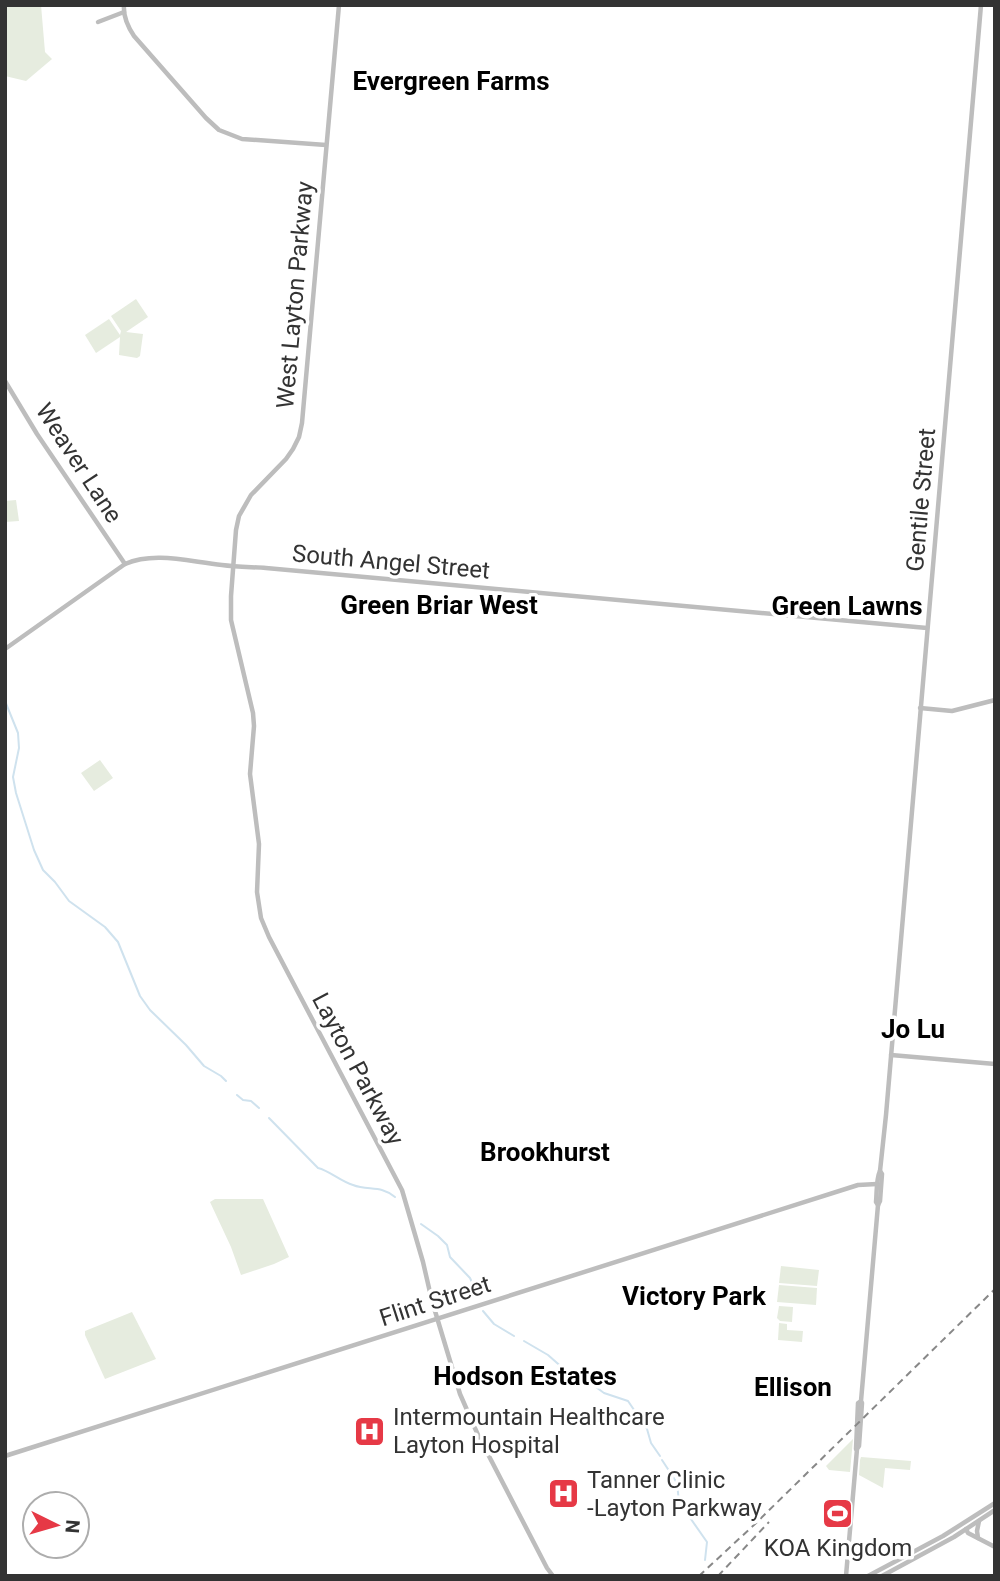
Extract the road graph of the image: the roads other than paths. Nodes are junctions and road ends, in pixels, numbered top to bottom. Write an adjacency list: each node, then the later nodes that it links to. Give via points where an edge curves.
1 (339, 5): 5 (main road, West Layton Parkway)
2 (981, 5): 9 (main road, Gentile Street)
3 (124, 8): 4 (main road); 5 (main road, via 129,29 139,42 219,130 242,139)
4 (98, 22)
5 (326, 145): 8 (main road, West Layton Parkway, via 299,437 286,459 244,505)
6 (5, 381): 7 (main road, Weaver Lane)
7 (125, 564): 8 (main road, South Angel Street, via 156,558); 10 (main road, South Angel Street)
8 (233, 566): 9 (main road, South Angel Street); 18 (main road, Layton Parkway, via 231,620 254,726 250,774 259,844 261,918 402,1190)
9 (927, 628): 12 (main road, Gentile Street)
10 (5, 649)
11 (995, 701): 12 (main road, via 952,711)
12 (920, 708): 13 (main road, Gentile Street)
13 (891, 1055): 14 (main road); 15 (main road, Gentile Street)
14 (995, 1064)
15 (881, 1172): 16 (main road); 17 (main road, Gentile Street)
16 (877, 1184): 17 (main road, Gentile Street); 18 (main road, Flint Street, via 858,1185)
17 (878, 1204): 31 (main road, Gentile Street)
18 (437, 1319): 19 (main road, Flint Street); 28 (main road, Layton Parkway, via 469,1415)
19 (5, 1457)
20 (995, 1503): 24 (main road)
21 (995, 1510): 22 (main road)
22 (979, 1521): 23 (main road); 25 (main road)
23 (966, 1529): 25 (main road); 26 (main road)
24 (953, 1530): 26 (main road); 32 (main road)
25 (979, 1539): 27 (main road)
26 (935, 1547): 33 (main road)
27 (995, 1547)
28 (547, 1568): 29 (main road); 30 (main road, Layton Parkway)
29 (546, 1576)
30 (552, 1576)
31 (846, 1576)
32 (868, 1576)
33 (882, 1576)

